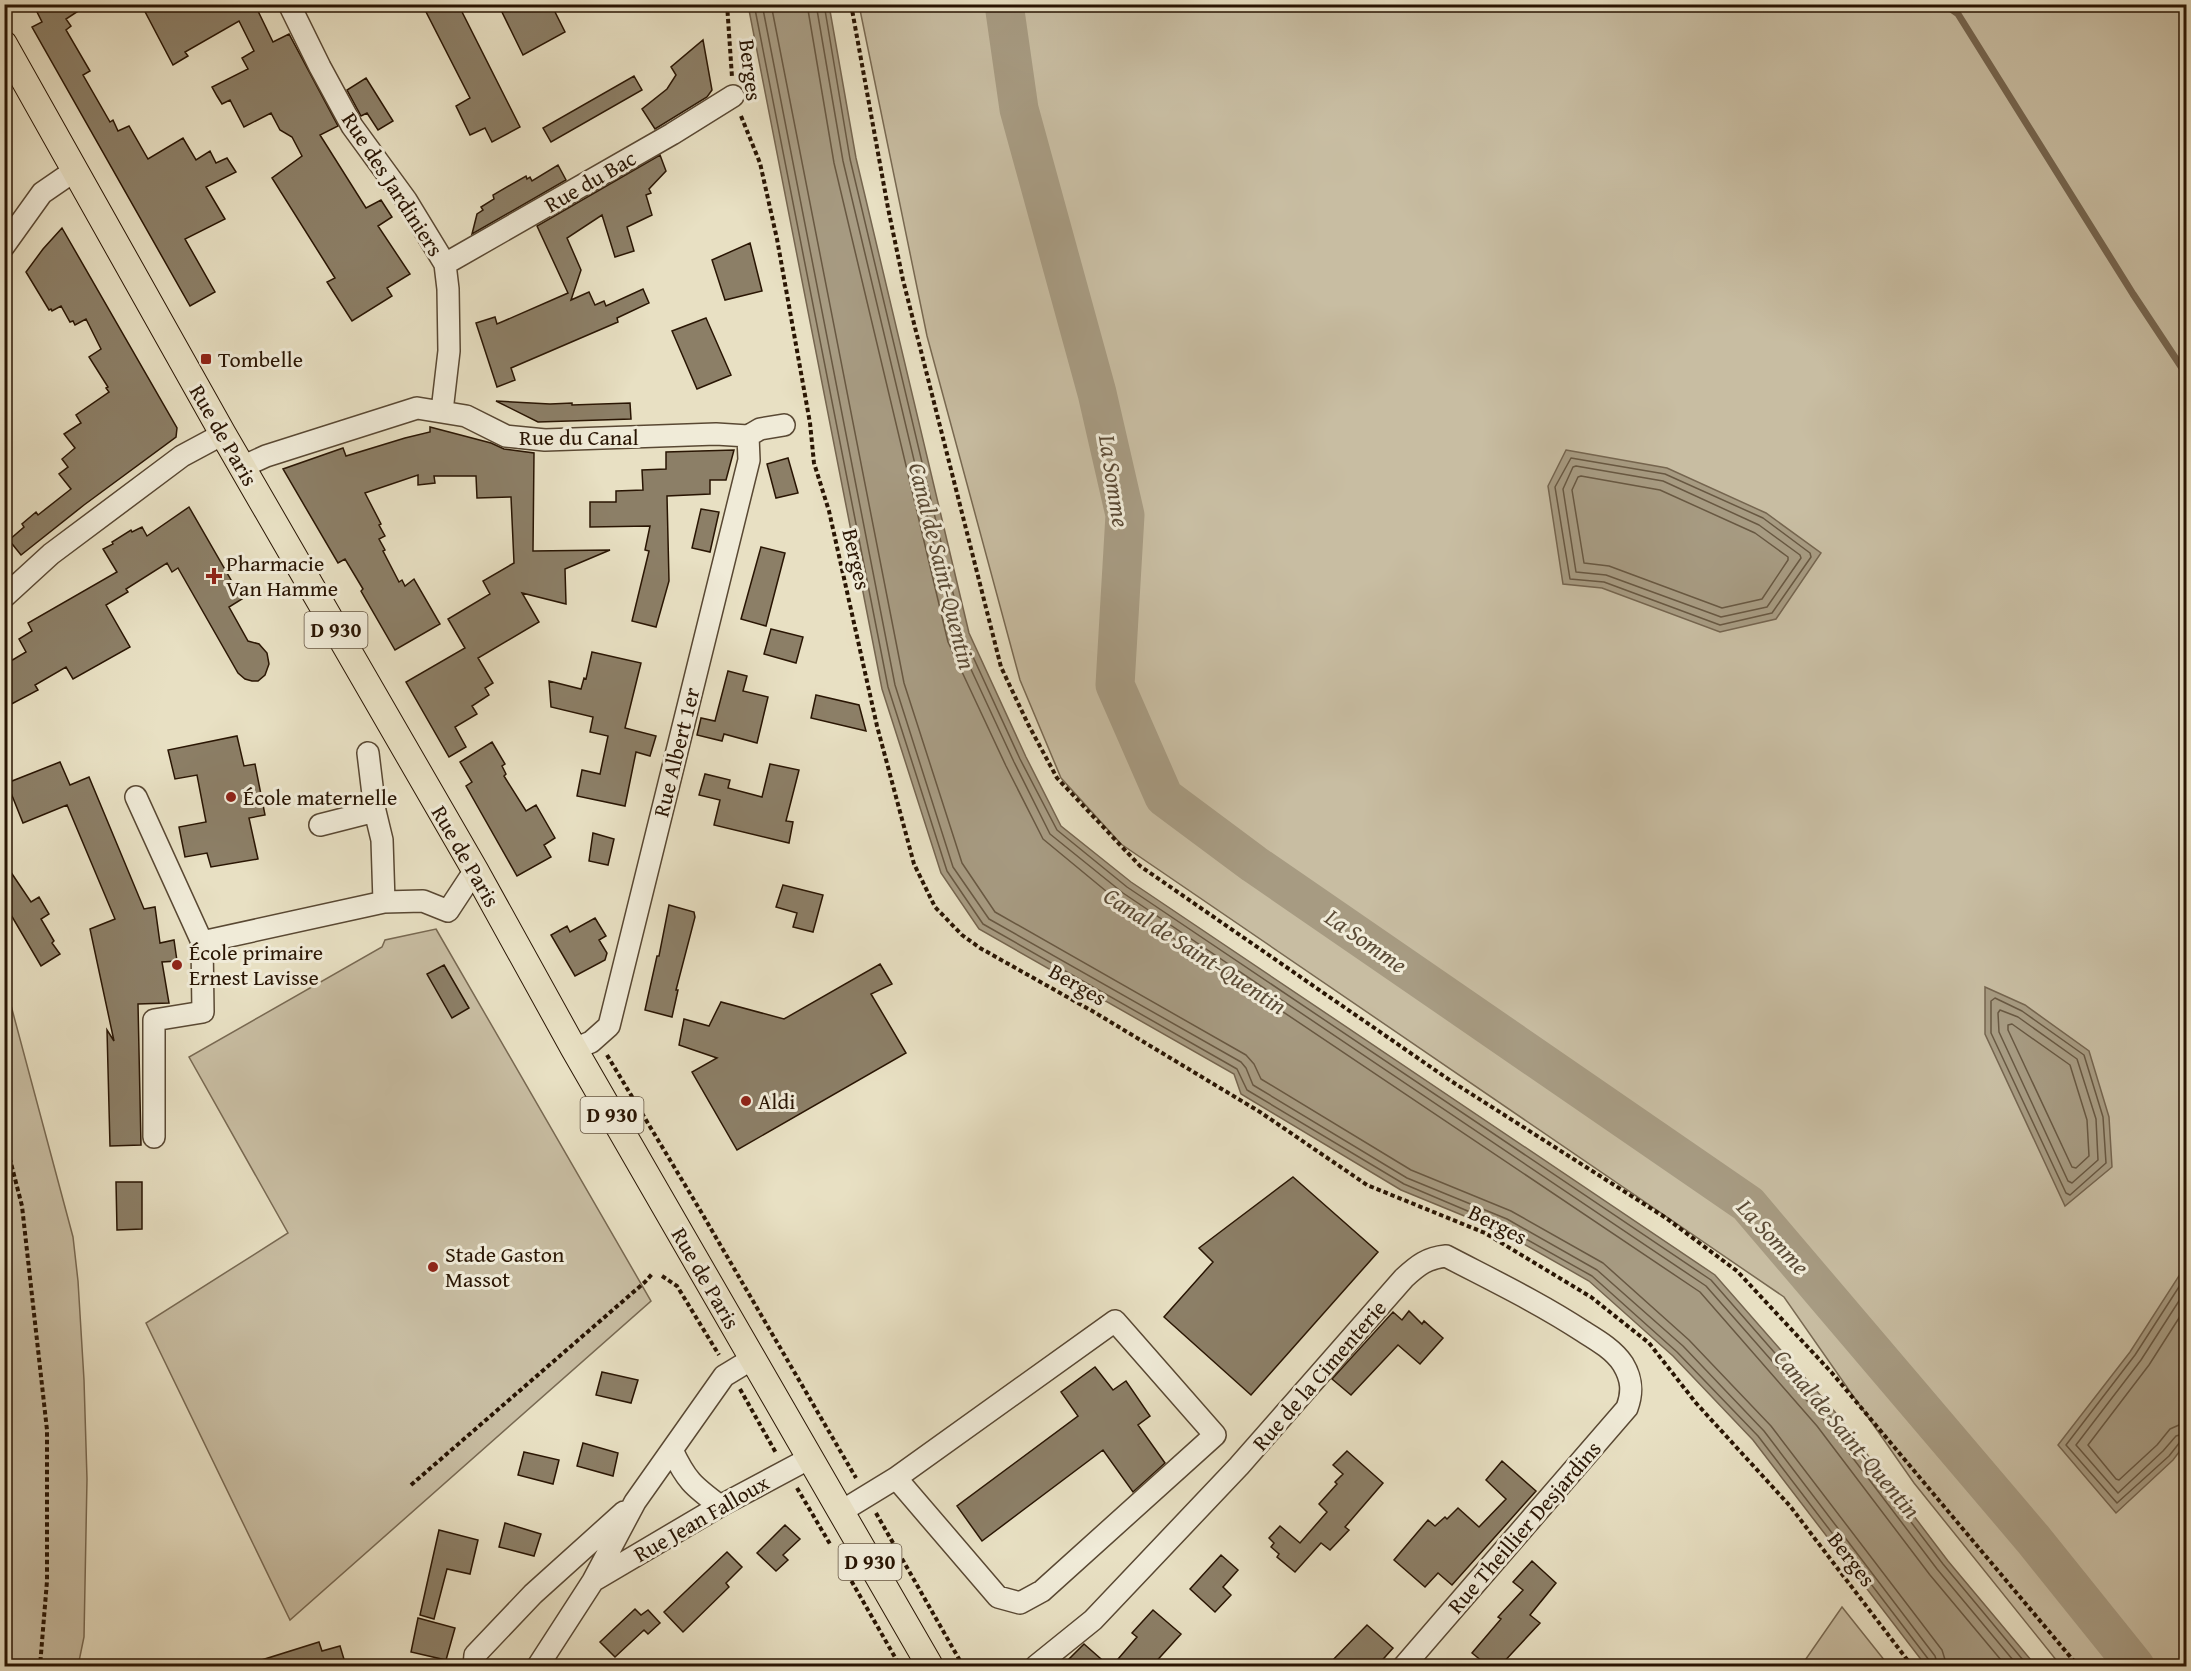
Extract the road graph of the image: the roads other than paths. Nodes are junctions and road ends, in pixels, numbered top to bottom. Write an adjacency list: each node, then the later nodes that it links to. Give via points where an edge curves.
1 (290, 4): 6 (street, Rue des Jardiniers, via 352,126 406,200)
2 (4, 44): 4 (main road, Rue de Paris / D 930)
3 (733, 96): 6 (street, Rue du Bac)
4 (74, 171): 5 (street, via 42,194); 9 (main road, Rue de Paris / D 930)
5 (4, 246)
6 (445, 264): 7 (street, Rue des Jardiniers, via 449,351)
7 (442, 411): 10 (street, Rue du Canal, via 466,416 506,436 545,440); 11 (street, Rue du Canal, via 417,408)
8 (784, 424): 10 (street, Rue du Canal)
9 (223, 434): 11 (main road, Rue de Paris / D 930); 12 (street, via 182,456 51,554)
10 (748, 436): 20 (street, Rue Albert 1er, via 749,460 609,1026 591,1042)
11 (242, 467): 17 (main road, Rue de Paris / D 930)
12 (4, 597)
13 (368, 753): 15 (street)
14 (136, 797): 19 (street)
15 (375, 811): 16 (street); 18 (street, via 382,840)
16 (320, 825)
17 (475, 870): 18 (street, via 448,911 423,901); 20 (main road, Rue de Paris / D 930)
18 (384, 902): 19 (street)
19 (202, 942): 21 (street, via 203,1012 154,1020)
20 (574, 1049): 22 (main road, Rue de Paris / D 930)
21 (154, 1137)
22 (752, 1359): 24 (street, Rue Jean Falloux, via 724,1376); 25 (main road, Rue de Paris / D 930)
23 (1631, 1382): 34 (street, Rue de la Cimenterie, via 1622,1363 1602,1344 1556,1313 1446,1256 1431,1258 1419,1264 1396,1287 1239,1466 1093,1620); 35 (street, Rue Theillier Desjardins, via 1627,1408)
24 (672, 1450): 27 (street, Rue Jean Falloux); 28 (street, via 693,1486)
25 (810, 1458): 28 (street, Rue Jean Falloux); 29 (main road, Rue de Paris / D 930)
26 (896, 1478): 26 (street, via 998,1597 1020,1603 1042,1591 1215,1435 1115,1321); 29 (street)
27 (635, 1502): 30 (street, Rue Jean Falloux); 31 (street, Rue Jean Falloux, via 533,1594 475,1655)
28 (720, 1506): 30 (street, Rue Jean Falloux)
29 (842, 1511): 33 (main road, Rue de Paris / D 930)
30 (593, 1581): 32 (street, Rue Jean Falloux)
31 (474, 1666)
32 (538, 1666)
33 (930, 1666)
34 (1036, 1666)
35 (1404, 1666)

